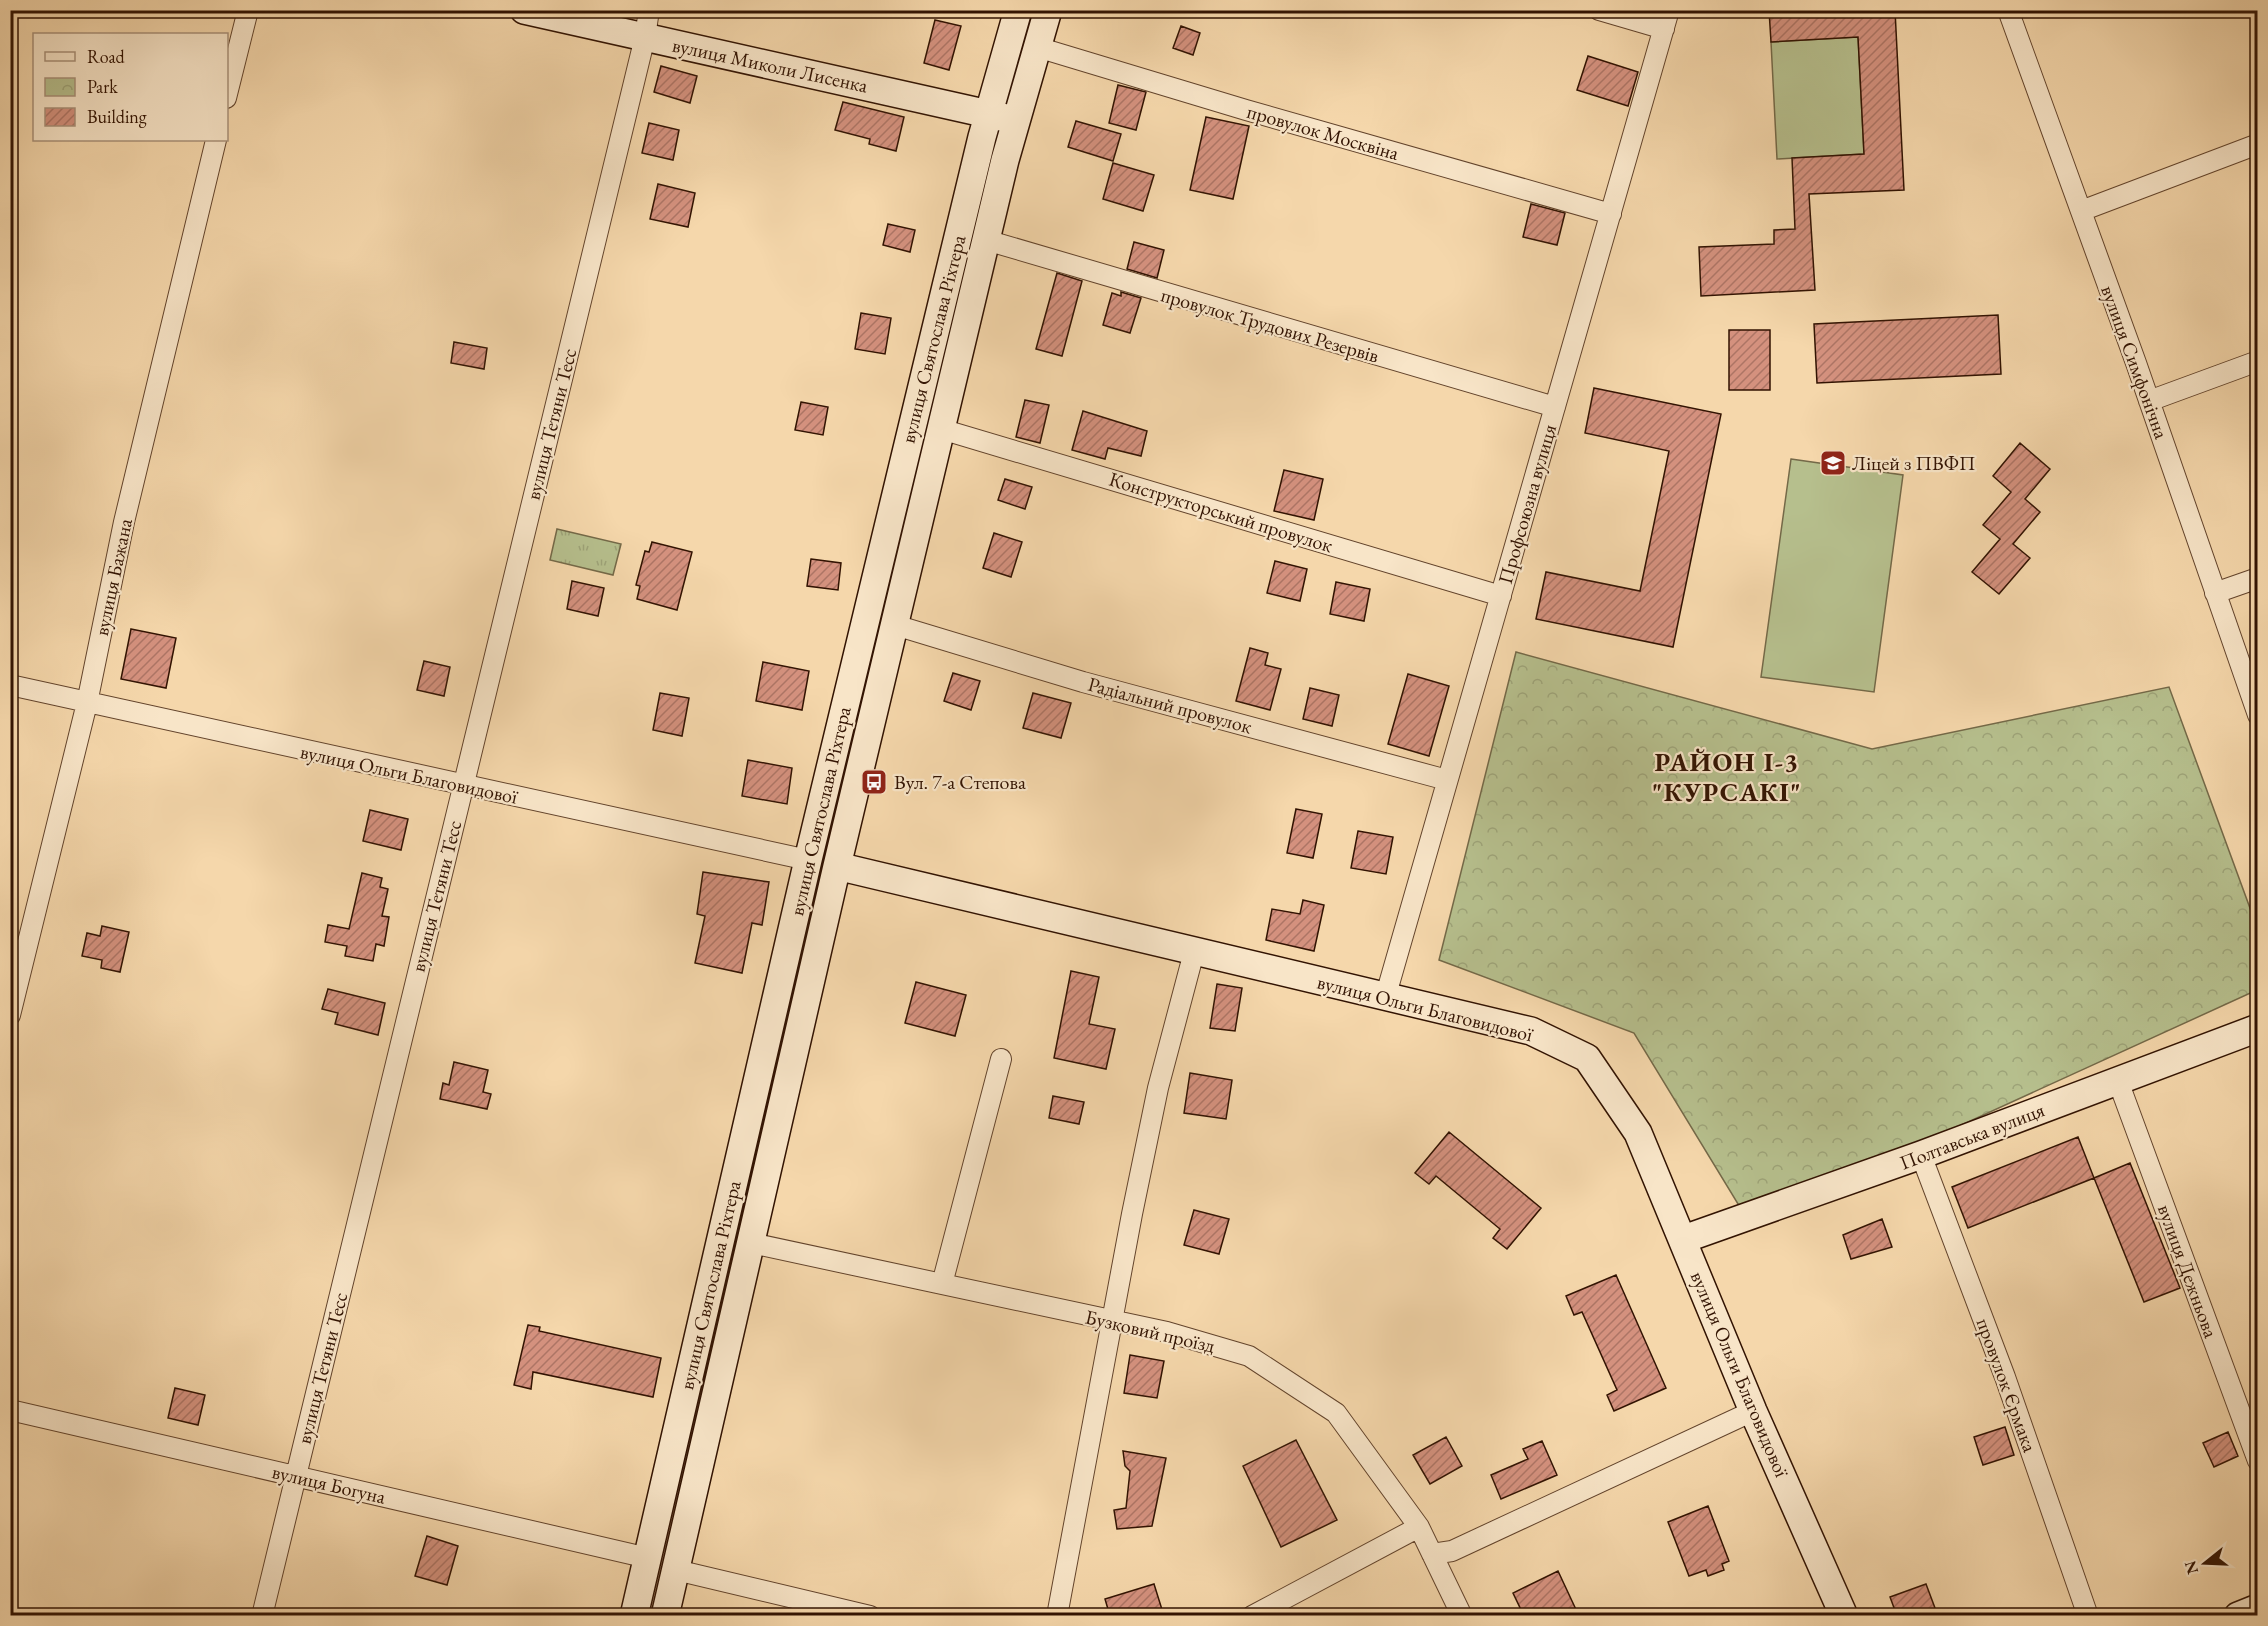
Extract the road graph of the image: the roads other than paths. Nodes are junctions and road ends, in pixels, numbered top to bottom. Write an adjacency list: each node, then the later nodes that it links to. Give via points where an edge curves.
1 (248, 10): 11 (street)
2 (524, 10): 9 (main road, вулиця Миколи Лисенка)
3 (649, 10): 9 (street, вулиця Тетяни Тесс)
4 (1018, 10): 12 (main road, вулиця Святослава Ріхтера)
5 (1047, 10): 10 (main road, вулиця Святослава Ріхтера)
6 (1599, 10): 8 (street)
7 (2011, 11): 16 (street, вулиця Симфонічна)
8 (1666, 20): 17 (street, Профсоюзна вулиця)
9 (645, 37): 12 (main road, вулиця Миколи Лисенка); 31 (street, вулиця Тетяни Тесс)
10 (1037, 47): 13 (main road, вулиця Святослава Ріхтера); 17 (street, провулок Москвіна)
11 (228, 90)
12 (989, 113): 13 (main road, вулиця Миколи Лисенка); 32 (main road, вулиця Святослава Ріхтера)
13 (1016, 122): 18 (main road, вулиця Святослава Ріхтера)
14 (216, 141): 28 (street, вулиця Бажана, via 124,522)
15 (2258, 144): 16 (street)
16 (2081, 211): 20 (street, вулиця Симфонічна)
17 (1611, 214): 21 (street, Профсоюзна вулиця)
18 (986, 240): 21 (street, провулок Трудових Резервів); 22 (main road, вулиця Святослава Ріхтера)
19 (2258, 361): 20 (street)
20 (2149, 401): 24 (street, вулиця Симфонічна)
21 (1555, 408): 25 (street, Профсоюзна вулиця)
22 (941, 429): 25 (street, Конструкторський провулок); 26 (main road, вулиця Святослава Ріхтера)
23 (2258, 578): 24 (street)
24 (2216, 593): 29 (street, вулиця Симфонічна)
25 (1500, 596): 30 (street, Профсоюзна вулиця)
26 (895, 625): 30 (street, Радіальний провулок, via 1083,682); 33 (main road, вулиця Святослава Ріхтера)
27 (10, 686): 28 (street, вулиця Ольги Благовидової)
28 (87, 704): 31 (street, вулиця Ольги Благовидової); 36 (street, вулиця Бажана)
29 (2258, 715)
30 (1447, 780): 35 (street, Профсоюзна вулиця)
31 (463, 786): 32 (street, вулиця Ольги Благовидової); 48 (street, вулиця Тетяни Тесс)
32 (808, 860): 51 (main road, вулиця Святослава Ріхтера)
33 (837, 866): 34 (main road, вулиця Ольги Благовидової); 42 (main road, вулиця Святослава Ріхтера)
34 (1194, 952): 35 (main road, вулиця Ольги Благовидової); 44 (street, via 1158,1088)
35 (1385, 998): 41 (main road, вулиця Ольги Благовидової, via 1531,1030 1587,1058 1638,1133)
36 (10, 1015)
37 (2258, 1028): 39 (main road, Полтавська вулиця)
38 (1001, 1059): 43 (street)
39 (2118, 1081): 40 (main road, Полтавська вулиця); 47 (street, вулиця Дежньова)
40 (1921, 1155): 41 (main road, Полтавська вулиця); 62 (street, провулок Єрмака, via 2005,1377)
41 (1684, 1239): 46 (main road, вулиця Ольги Благовидової)
42 (751, 1243): 43 (street, Бузковий проїзд); 52 (main road, вулиця Святослава Ріхтера)
43 (942, 1284): 44 (street, Бузковий проїзд)
44 (1111, 1321): 49 (street, Бузковий проїзд, via 1167,1332 1249,1356 1336,1413); 58 (street)
45 (10, 1410): 48 (street, вулиця Богуна)
46 (1753, 1411): 50 (street, via 1452,1551); 61 (main road, вулиця Ольги Благовидової)
47 (2258, 1461)
48 (296, 1476): 51 (street, вулиця Богуна); 54 (street, вулиця Тетяни Тесс)
49 (1419, 1527): 50 (street, Бузковий проїзд); 59 (street)
50 (1432, 1554): 60 (street, Бузковий проїзд)
51 (648, 1558): 55 (main road, вулиця Святослава Ріхтера)
52 (676, 1570): 56 (main road, вулиця Святослава Ріхтера); 57 (street)
53 (2258, 1608): 63 (main road)
54 (262, 1616)
55 (634, 1616)
56 (665, 1616)
57 (870, 1616)
58 (1057, 1616)
59 (1252, 1616)
60 (1462, 1616)
61 (1844, 1616)
62 (2088, 1616)
63 (2238, 1616)

